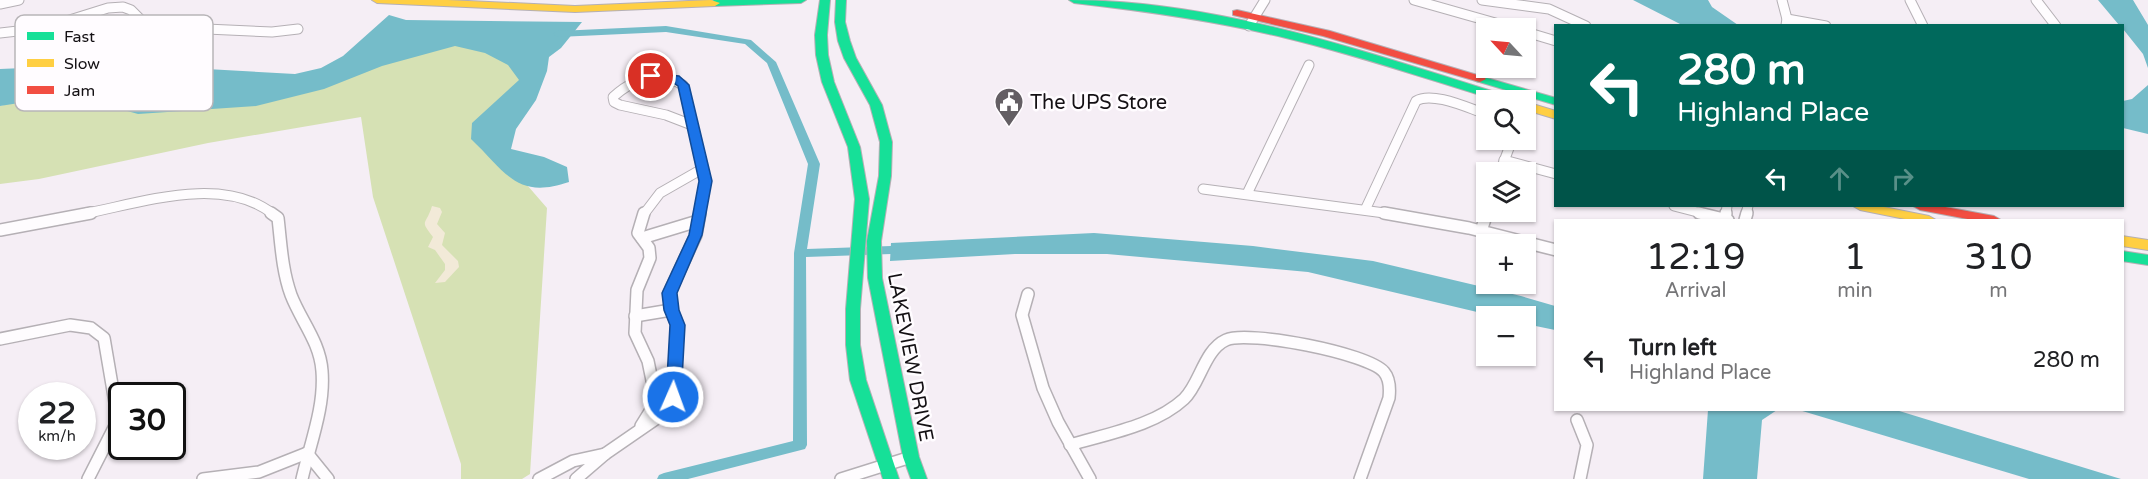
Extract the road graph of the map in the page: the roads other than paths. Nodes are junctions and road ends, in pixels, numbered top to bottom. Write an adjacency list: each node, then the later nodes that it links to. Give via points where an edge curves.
1 (19, 0): 14 (street)
2 (377, 0): 3 (main road, via 575,9)
3 (801, 0)
4 (825, 0): 70 (main road, LAKEVIEW DRIVE, via 822,55 828,82 854,147 862,198 853,345 858,380)
5 (841, 0): 69 (main road, LAKEVIEW DRIVE, via 839,21 844,47 882,119 886,142 873,269)
6 (1074, 0): 18 (main road)
7 (1160, 0): 18 (main road)
8 (1265, 0): 18 (street)
9 (1414, 0): 17 (street)
10 (1482, 0): 20 (street, via 1554,9)
11 (1782, 0): 19 (street)
12 (1910, 0): 22 (street)
13 (2036, 0): 23 (street)
14 (0, 4)
15 (86, 15): 16 (street, via 123,7)
16 (136, 15)
17 (1478, 18)
18 (1252, 21): 31 (main road); 32 (main road, via 1337,37)
19 (1787, 22): 21 (street)
20 (1583, 24)
21 (1806, 24)
22 (1922, 24)
23 (2054, 24)
24 (213, 29): 25 (street)
25 (298, 29)
26 (15, 31): 27 (street)
27 (0, 33)
28 (1536, 35): 29 (street)
29 (1554, 40)
30 (1309, 65): 42 (street)
31 (1476, 90)
32 (1554, 101)
33 (1536, 109): 35 (main road)
34 (1476, 110): 46 (street, via 1433,97 1424,96 1413,103)
35 (1554, 114)
36 (692, 125): 36 (street, via 683,85 675,79 638,79 613,97 620,105); 39 (street)
37 (1508, 150): 38 (street)
38 (1504, 160): 40 (street)
39 (702, 169): 50 (street, via 705,181); 54 (street, via 659,193 645,207 639,221 638,233)
40 (1554, 173)
41 (1203, 189): 42 (street)
42 (1247, 194): 46 (street)
43 (1678, 207): 47 (street)
44 (1865, 207): 48 (main road)
45 (1925, 207): 49 (main road)
46 (1366, 208): 53 (street)
47 (1723, 219)
48 (1924, 219)
49 (1989, 219)
50 (698, 221): 54 (street); 61 (street, via 691,248 669,293)
51 (1484, 222): 53 (street)
52 (0, 230): 67 (street, via 207,192 250,198 265,206 278,218 286,279 321,358 319,405)
53 (1481, 231): 57 (street)
54 (642, 238): 62 (street, via 650,258 637,291)
55 (2124, 242): 56 (main road)
56 (2148, 245)
57 (1554, 249)
58 (2124, 256): 59 (main road)
59 (2148, 260)
60 (1028, 294): 66 (street, via 1022,315 1027,333 1043,388)
61 (671, 310): 62 (street); 65 (street, via 677,325 673,397 663,414)
62 (635, 316): 65 (street, via 634,333 648,361 655,395)
63 (0, 339): 71 (street, via 70,325 91,328 104,338 118,420)
64 (1577, 420): 81 (street, via 1587,445)
65 (637, 432): 68 (street)
66 (1070, 445): 79 (street); 80 (street, via 1162,414 1182,401 1195,387 1215,349 1236,337 1352,355 1384,373 1390,384 1389,398)
67 (307, 453): 72 (street, via 259,472); 73 (street); 74 (street)
68 (605, 454): 75 (street, via 573,461); 76 (street)
69 (911, 457): 70 (street); 78 (main road, LAKEVIEW DRIVE)
70 (889, 472): 77 (street)
71 (88, 479)
72 (203, 479)
73 (302, 479)
74 (328, 479)
75 (539, 479)
76 (576, 479)
77 (841, 479)
78 (919, 479)
79 (1090, 479)
80 (1360, 479)
81 (1580, 479)

